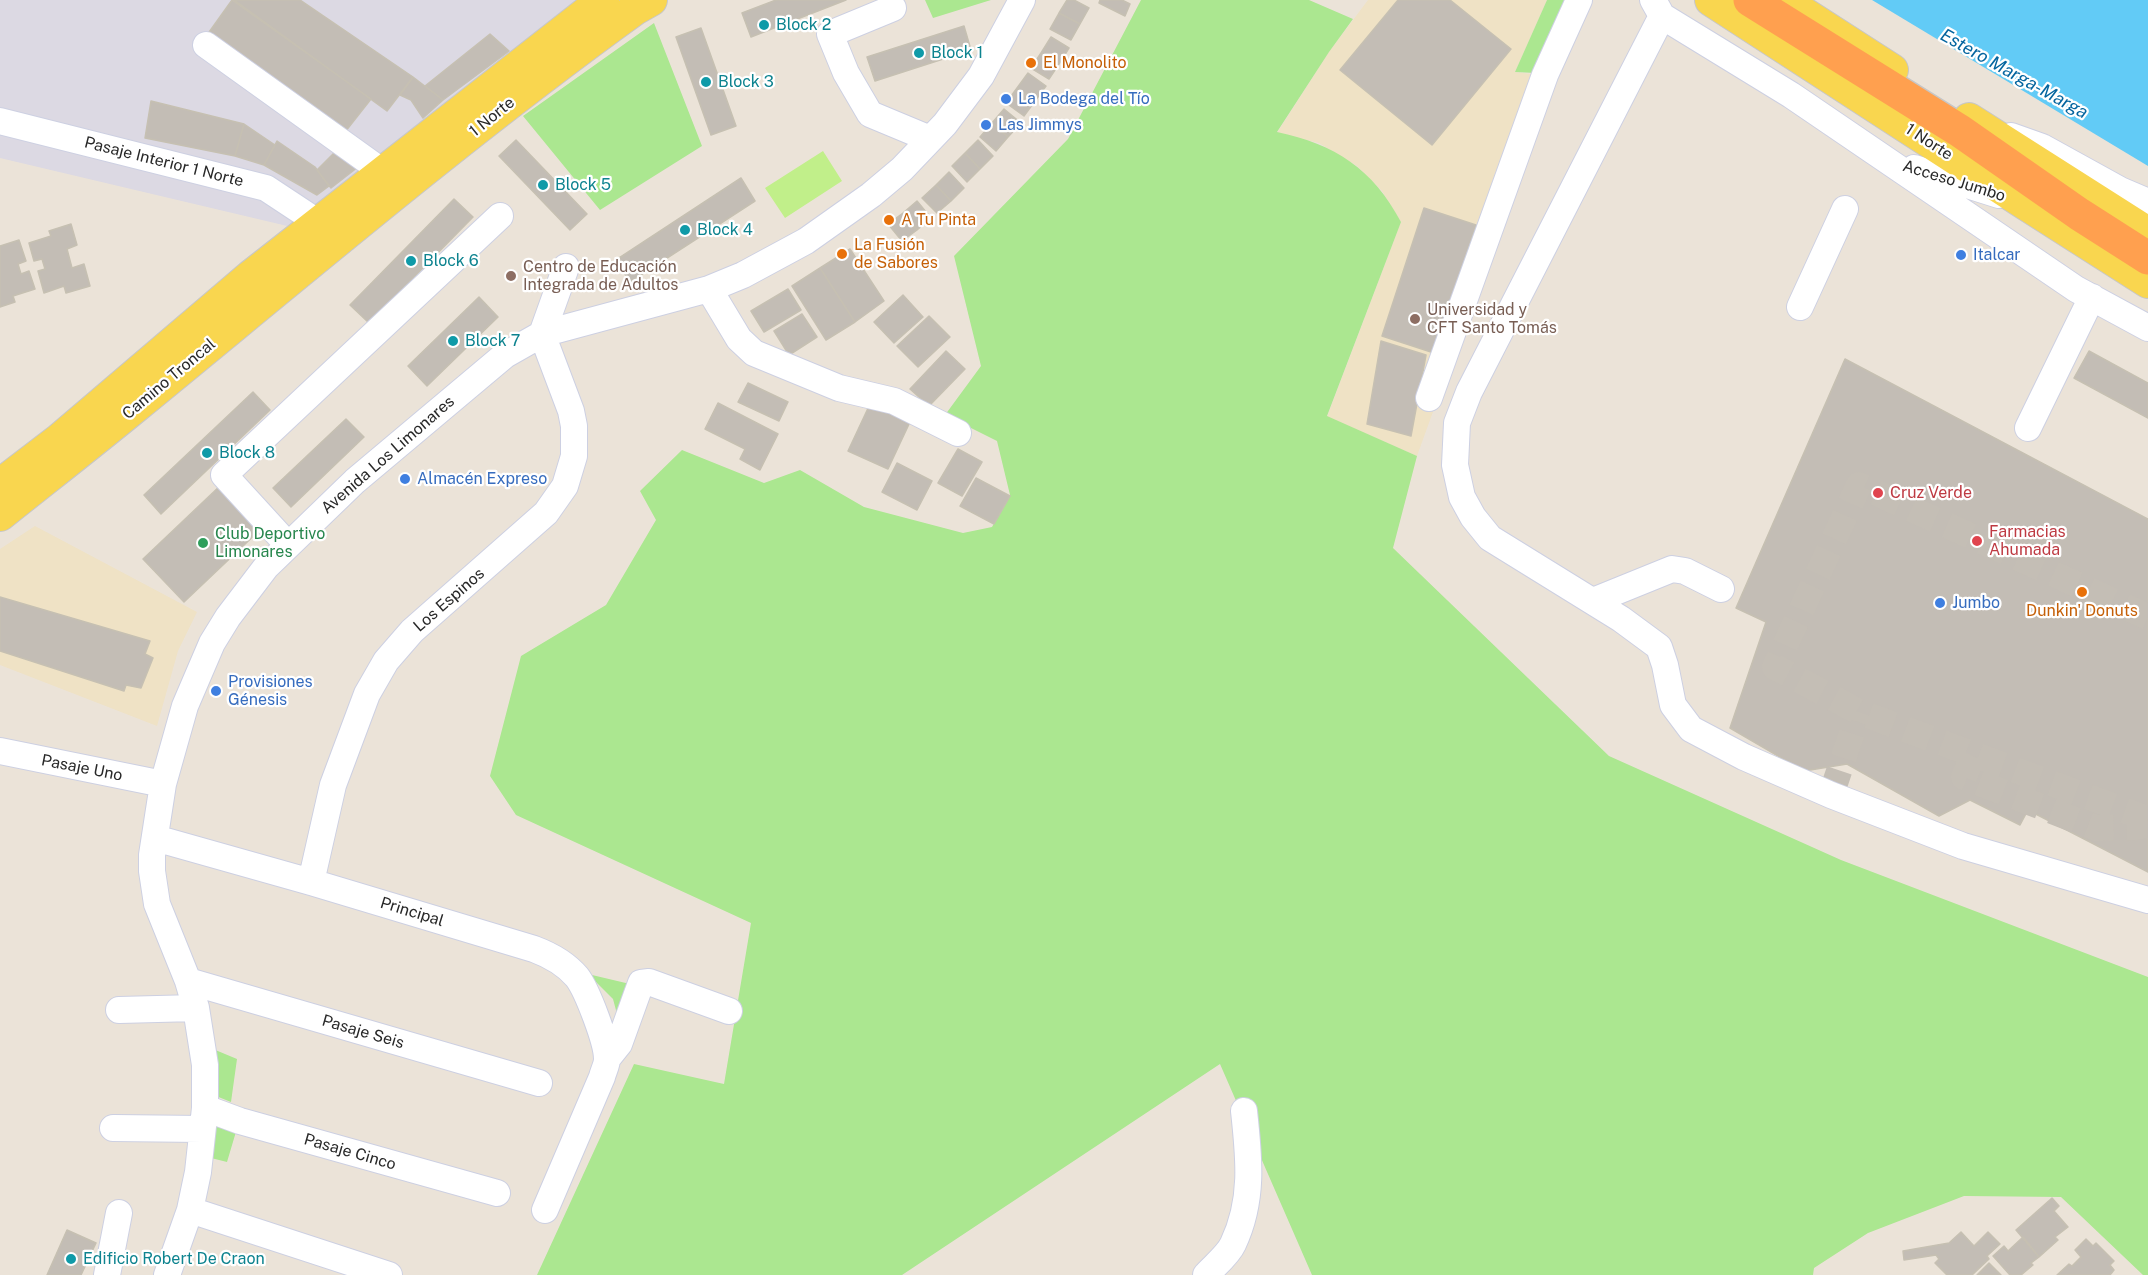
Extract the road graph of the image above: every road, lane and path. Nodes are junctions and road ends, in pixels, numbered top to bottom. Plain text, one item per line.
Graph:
1 (603, 0) edge
2 (651, 0) edge
3 (1022, 0) edge
4 (1579, 0) edge
5 (1711, 0) edge
6 (1770, 5) edge
7 (893, 8) dead end
8 (1657, 8) edge
9 (206, 45) dead end
10 (0, 121) edge
11 (1977, 125) junction
12 (930, 139) junction
13 (1888, 160) junction
14 (383, 172) junction
15 (2020, 201) junction
16 (2148, 202) edge
17 (1845, 209) dead end
18 (500, 216) dead end
19 (328, 232) junction
20 (2148, 233) edge
21 (2148, 258) edge
22 (566, 267) dead end
23 (2148, 282) edge
24 (709, 289) junction
25 (2092, 297) junction
26 (1800, 307) dead end
27 (2148, 328) edge
28 (542, 334) junction
29 (1429, 398) dead end
30 (2028, 428) dead end
31 (958, 433) dead end
32 (0, 486) edge
33 (0, 515) edge
34 (288, 545) junction
35 (1721, 589) dead end
36 (1593, 602) junction
37 (0, 751) edge
38 (164, 784) junction
39 (155, 838) junction
40 (311, 882) junction
41 (2148, 900) edge
42 (188, 981) junction
43 (196, 1008) junction
44 (119, 1010) dead end
45 (729, 1011) dead end
46 (607, 1059) junction
47 (539, 1083) dead end
48 (1244, 1111) dead end
49 (203, 1118) junction
50 (113, 1128) dead end
51 (497, 1193) dead end
52 (190, 1210) junction
53 (545, 1210) dead end
54 (119, 1213) dead end
55 (106, 1275) edge
56 (167, 1275) edge
57 (389, 1275) edge
58 (1206, 1275) edge

1 - 14 main road, 1 Norte
2 - 19 main road, 1 Norte
3 - 12 street, Avenida Los Limonares
4 - 29 street
5 - 15 main road, 1 Norte
6 - 11 main road
6 - 21 highway
7 - 12 street
8 - 13 street
8 - 36 street
9 - 14 street
10 - 19 street, Pasaje Interior 1 Norte
11 - 16 street
11 - 20 main road
12 - 24 street, Avenida Los Limonares
13 - 15 street, Acceso Jumbo
13 - 25 street
14 - 19 main road, 1 Norte
15 - 23 main road, 1 Norte
17 - 26 street
18 - 34 street
19 - 32 main road, Camino Troncal
19 - 33 main road, Camino Troncal
22 - 28 street
24 - 28 street, Avenida Los Limonares
24 - 31 street
25 - 27 street
25 - 30 street
28 - 34 street, Avenida Los Limonares
28 - 40 street, Los Espinos
34 - 38 street, Avenida Los Limonares
35 - 36 street
36 - 41 street
37 - 38 street, Pasaje Uno
38 - 39 street, Avenida Los Limonares
39 - 40 street, Principal
39 - 42 street, Avenida Los Limonares
40 - 46 street, Principal
42 - 43 street, Avenida Los Limonares
42 - 47 street, Pasaje Seis
43 - 44 street
43 - 49 street, Avenida Los Limonares
45 - 46 street
46 - 53 street
48 - 58 street
49 - 50 street, Pasaje Cinco
49 - 51 street, Pasaje Cinco
49 - 52 street, Avenida Los Limonares
52 - 56 street, Avenida Los Limonares
52 - 57 street
54 - 55 street

